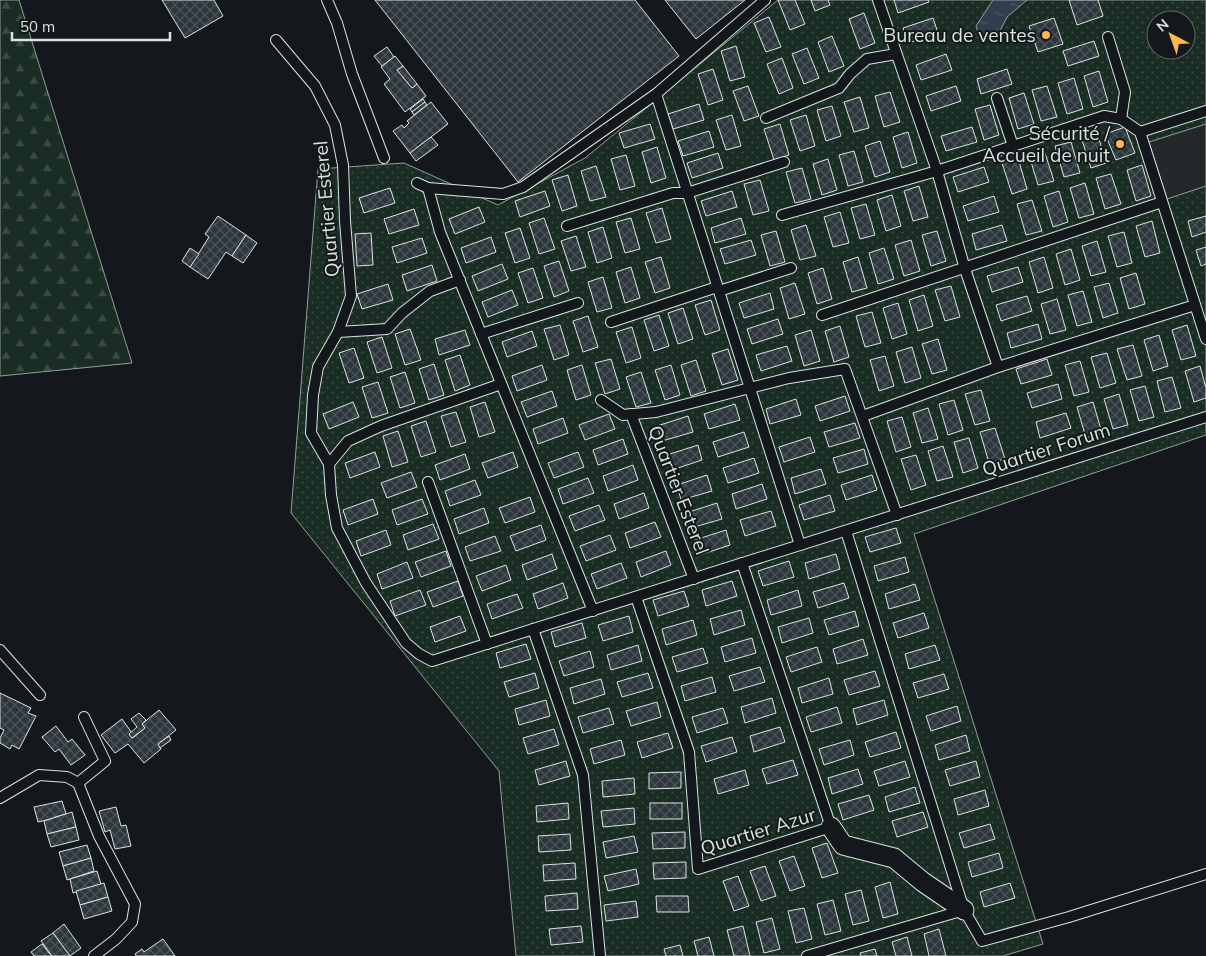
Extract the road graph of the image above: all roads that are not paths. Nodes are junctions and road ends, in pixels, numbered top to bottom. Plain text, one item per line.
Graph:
1 (327, 0) edge
2 (766, 0) edge
3 (878, 0) edge
4 (1108, 37) dead end
5 (276, 40) dead end
6 (896, 54) junction
7 (656, 94) junction
8 (997, 98) dead end
9 (1206, 111) edge
10 (766, 118) dead end
11 (1120, 119) junction
12 (1140, 132) junction
13 (1013, 146) junction
14 (384, 158) dead end
15 (784, 162) dead end
16 (937, 172) junction
17 (417, 182) dead end
18 (428, 188) junction
19 (687, 193) junction
20 (1162, 202) junction
21 (782, 215) dead end
22 (567, 226) dead end
23 (791, 268) dead end
24 (965, 269) junction
25 (460, 280) junction
26 (718, 289) junction
27 (578, 303) dead end
28 (1195, 305) junction
29 (822, 315) dead end
30 (611, 322) dead end
31 (338, 332) junction
32 (482, 334) junction
33 (1206, 339) edge
34 (998, 367) junction
35 (501, 384) junction
36 (750, 389) junction
37 (601, 400) dead end
38 (632, 414) junction
39 (863, 416) junction
40 (1206, 417) edge
41 (329, 464) junction
42 (428, 482) dead end
43 (897, 515) junction
44 (846, 531) junction
45 (800, 545) junction
46 (742, 563) junction
47 (694, 579) junction
48 (636, 597) junction
49 (593, 611) junction
50 (533, 630) junction
51 (487, 644) junction
52 (0, 650) edge
53 (40, 695) dead end
54 (84, 718) dead end
55 (78, 783) junction
56 (0, 798) edge
57 (831, 827) junction
58 (1206, 874) edge
59 (964, 910) junction
60 (94, 956) edge
61 (600, 956) edge
62 (807, 956) edge

1 - 14 lane
2 - 7 lane
3 - 6 lane
4 - 11 lane
5 - 31 lane, Quartier Esterel
6 - 10 lane
6 - 16 lane
7 - 18 lane
7 - 19 lane
8 - 13 lane
9 - 12 lane
11 - 12 lane
11 - 13 lane
12 - 20 lane
13 - 16 lane
15 - 19 lane
16 - 21 lane
16 - 24 lane
17 - 18 lane
18 - 25 lane
19 - 22 lane
19 - 26 lane
20 - 24 lane
20 - 28 lane
23 - 26 lane
24 - 29 lane
24 - 34 lane
25 - 31 lane
25 - 32 lane
26 - 30 lane
26 - 36 lane
27 - 32 lane
28 - 33 lane
28 - 34 lane
31 - 41 lane, Quartier Esterel
32 - 35 lane
34 - 39 lane
35 - 41 lane
35 - 49 lane
36 - 38 lane, Quartier Esterel
36 - 39 lane, Quartier Esterel
36 - 45 lane
37 - 38 lane, Quartier Esterel
38 - 47 lane, Quartier Esterel
39 - 43 lane
40 - 43 lane, Quartier Forum
41 - 51 lane, Quartier Esterel
42 - 51 lane
43 - 44 lane, Quartier Esterel
44 - 45 lane, Quartier Esterel
44 - 59 lane
45 - 46 lane, Quartier Esterel
46 - 47 lane, Quartier Esterel
46 - 57 lane, Quartier Azur
47 - 48 lane, Quartier Esterel
48 - 49 lane, Quartier Esterel
48 - 57 lane, Quartier Azur
49 - 50 lane, Quartier Esterel
50 - 51 lane, Quartier Esterel
50 - 61 lane
52 - 53 lane
54 - 55 lane
55 - 56 lane
55 - 60 lane
57 - 59 street
58 - 59 lane
59 - 62 lane

